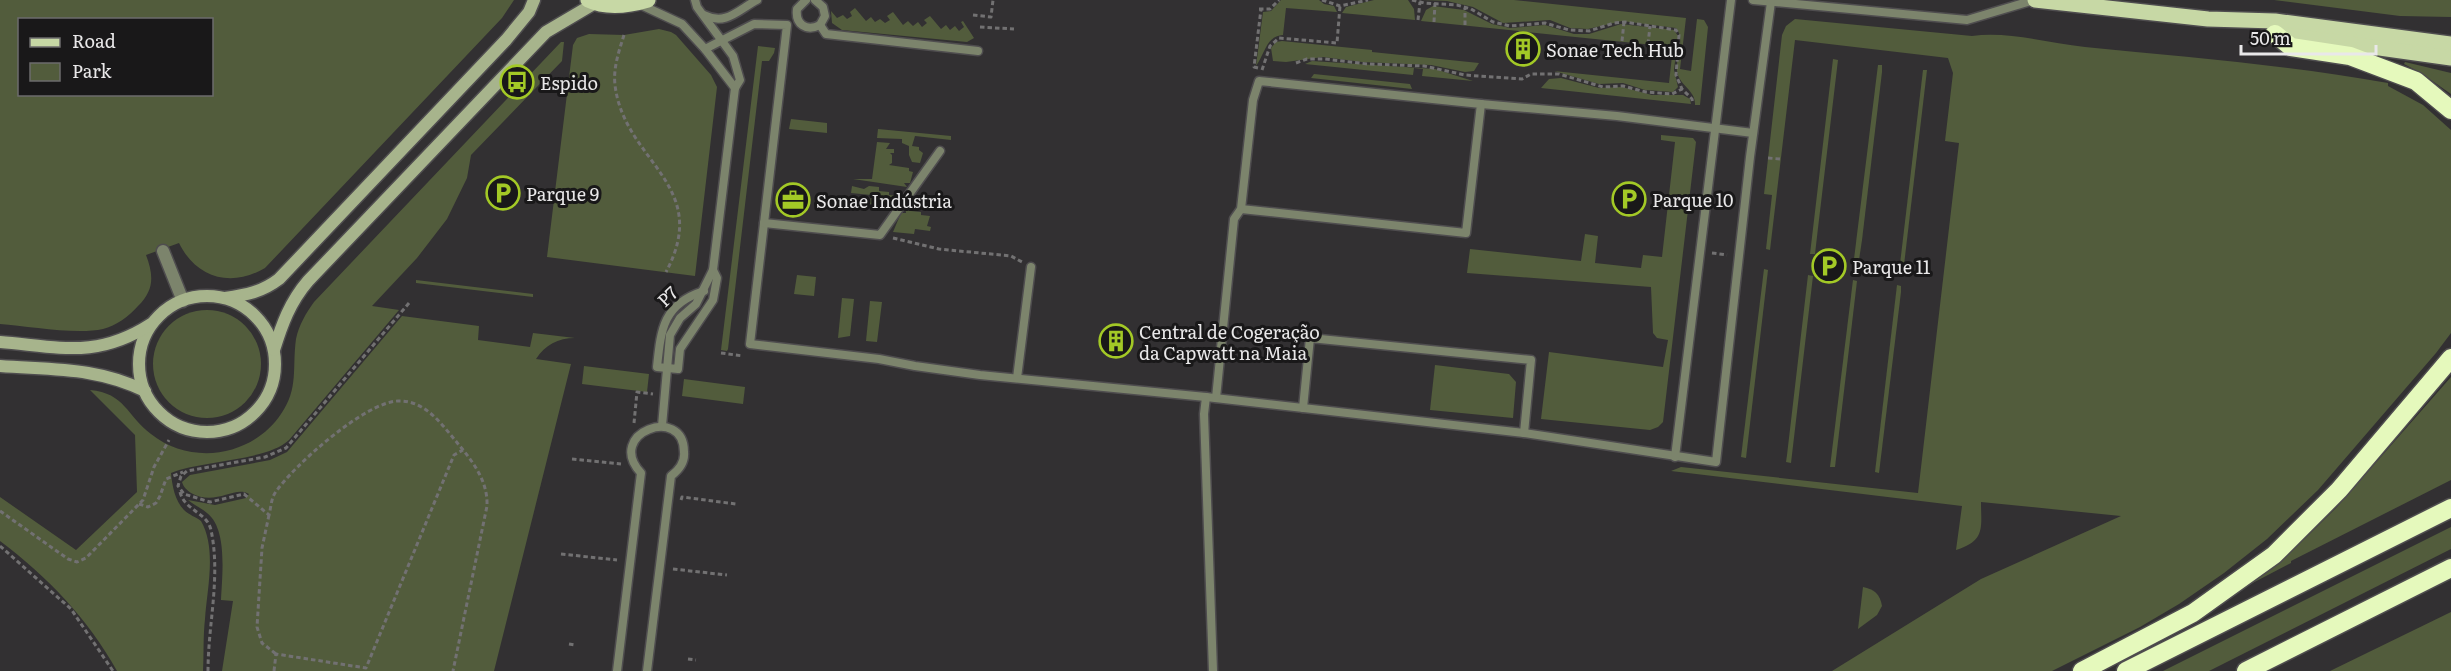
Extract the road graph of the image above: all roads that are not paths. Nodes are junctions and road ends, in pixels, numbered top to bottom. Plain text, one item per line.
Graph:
1 (534, 0) edge
2 (695, 0) edge
3 (757, 0) edge
4 (814, 0) edge
5 (1731, 0) edge
6 (1753, 0) edge
7 (2034, 0) edge
8 (801, 1) edge
9 (591, 2) edge
10 (642, 2) edge
11 (1771, 2) junction
12 (2096, 3) edge
13 (702, 15) junction
14 (2208, 19) junction
15 (798, 22) junction
16 (787, 25) junction
17 (820, 25) junction
18 (2276, 34) junction
19 (722, 40) junction
20 (2451, 44) edge
21 (705, 49) junction
22 (978, 51) dead end
23 (2451, 58) edge
24 (735, 88) junction
25 (1480, 104) junction
26 (2451, 110) edge
27 (1715, 128) junction
28 (1753, 133) junction
29 (940, 151) dead end
30 (1241, 208) junction
31 (764, 223) junction
32 (163, 251) dead end
33 (1031, 267) road end
34 (713, 270) junction
35 (705, 291) junction
36 (225, 298) junction
37 (183, 301) junction
38 (155, 322) junction
39 (0, 342) edge
40 (274, 350) junction
41 (2451, 358) edge
42 (0, 366) edge
43 (667, 368) junction
44 (1017, 378) junction
45 (145, 391) junction
46 (1206, 397) junction
47 (1216, 398) junction
48 (1303, 408) junction
49 (662, 426) junction
50 (1524, 433) junction
51 (1675, 457) junction
52 (2451, 508) edge
53 (2451, 568) edge
54 (617, 671) edge
55 (647, 671) edge
56 (1213, 671) edge
57 (2082, 671) edge
58 (2126, 671) edge
59 (2246, 671) edge

1 - 36 main road
2 - 13 lane
3 - 13 lane
4 - 17 lane
5 - 27 lane
6 - 11 lane
7 - 11 lane
7 - 12 main road
8 - 15 lane
9 - 10 main road
9 - 40 main road
10 - 21 lane
11 - 28 lane
12 - 14 main road
13 - 19 lane
14 - 18 main road
14 - 20 main road
15 - 16 lane
15 - 17 lane
16 - 19 lane
16 - 31 lane
17 - 22 lane
18 - 23 main road
18 - 26 highway
19 - 21 lane
19 - 24 lane
21 - 24 lane
24 - 34 lane
25 - 27 lane
25 - 30 lane
25 - 30 lane
27 - 28 lane
27 - 51 lane
28 - 51 lane
29 - 31 lane
30 - 47 lane
31 - 44 lane
32 - 37 street
33 - 44 lane
34 - 35 lane
34 - 43 lane
35 - 43 lane
35 - 43 lane, P7
36 - 37 main road
36 - 40 main road
37 - 38 main road
38 - 39 main road
38 - 45 main road
40 - 45 main road
41 - 57 highway
42 - 45 main road
43 - 49 lane
44 - 46 lane
46 - 47 lane
46 - 56 lane
47 - 48 lane
48 - 50 lane
48 - 50 lane
49 - 54 lane
49 - 55 lane
50 - 51 lane
52 - 58 highway
53 - 59 highway

